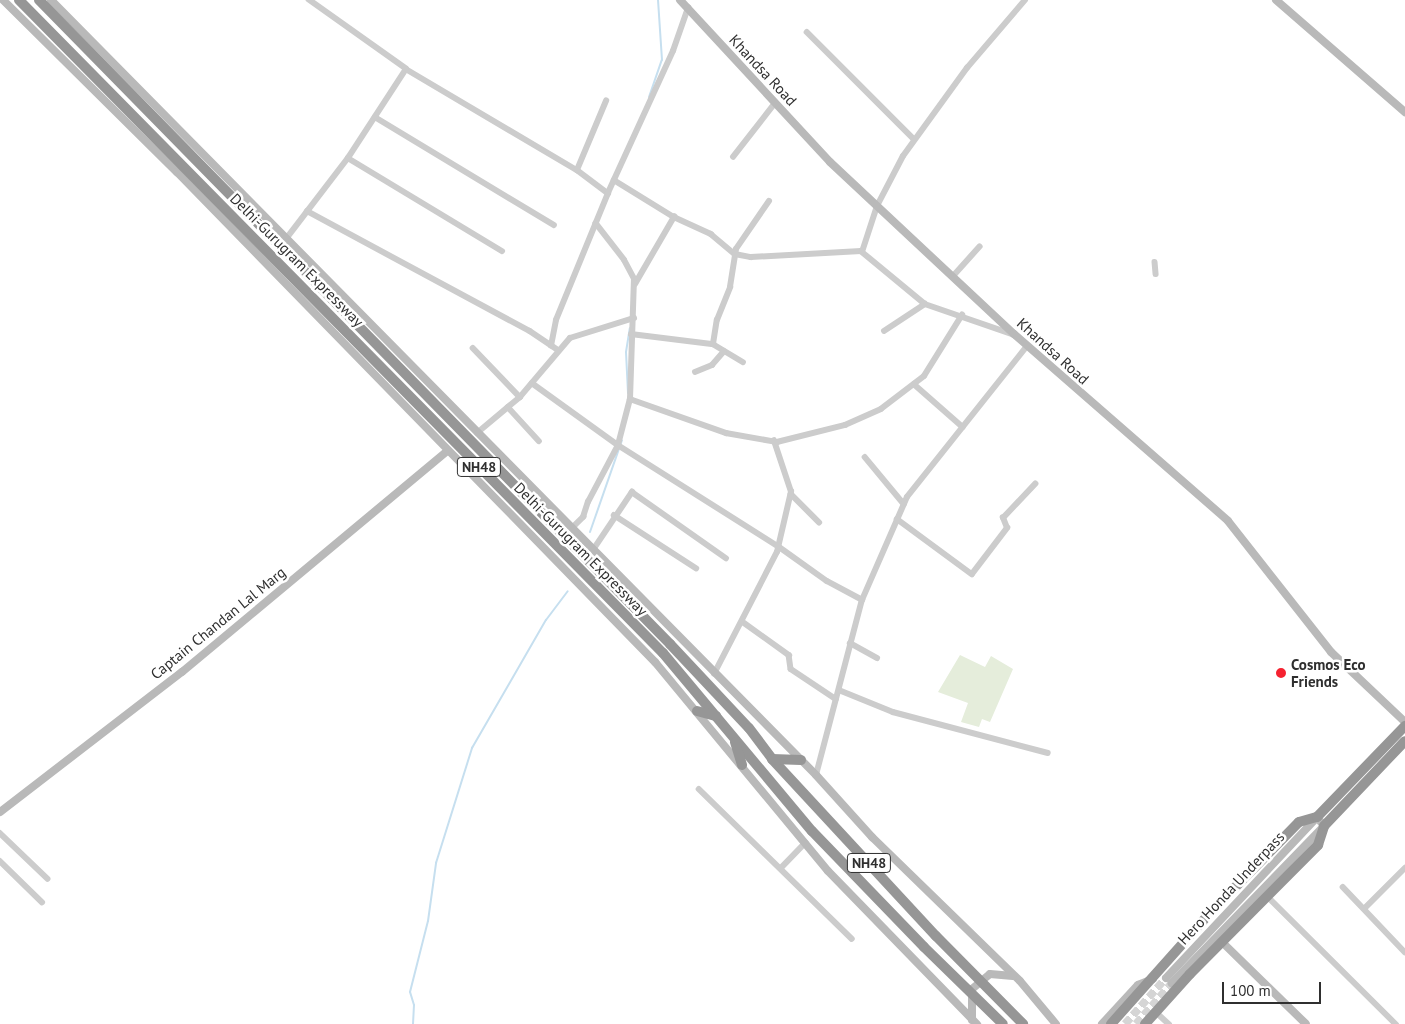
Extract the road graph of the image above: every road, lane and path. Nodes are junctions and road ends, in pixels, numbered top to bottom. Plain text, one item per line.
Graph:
1 (4, 0) edge
2 (19, 0) edge
3 (39, 0) edge
4 (51, 0) edge
5 (308, 0) edge
6 (680, 0) edge
7 (1023, 0) edge
8 (1276, 0) edge
9 (688, 8) junction
10 (807, 32) dead end
11 (406, 69) junction
12 (606, 101) dead end
13 (776, 104) junction
14 (1405, 112) edge
15 (375, 117) junction
16 (914, 140) junction
17 (733, 157) dead end
18 (348, 158) junction
19 (576, 170) junction
20 (614, 180) junction
21 (608, 193) junction
22 (769, 201) dead end
23 (877, 206) junction
24 (307, 211) junction
25 (674, 217) junction
26 (596, 224) junction
27 (554, 225) dead end
28 (286, 239) junction
29 (979, 247) dead end
30 (502, 250) dead end
31 (862, 252) junction
32 (734, 254) junction
33 (1155, 262) dead end
34 (1156, 274) dead end
35 (954, 275) junction
36 (634, 285) junction
37 (925, 304) junction
38 (962, 316) junction
39 (634, 318) junction
40 (884, 331) dead end
41 (631, 334) junction
42 (1014, 334) junction
43 (713, 344) junction
44 (551, 346) junction
45 (1026, 346) junction
46 (473, 348) dead end
47 (558, 350) junction
48 (724, 351) junction
49 (743, 362) dead end
50 (694, 372) dead end
51 (532, 383) junction
52 (914, 384) junction
53 (520, 397) junction
54 (630, 399) junction
55 (508, 407) junction
56 (963, 427) junction
57 (477, 433) junction
58 (539, 441) dead end
59 (774, 441) junction
60 (618, 445) junction
61 (448, 450) junction
62 (865, 458) dead end
63 (1035, 484) dead end
64 (791, 494) junction
65 (904, 504) junction
66 (614, 515) junction
67 (555, 519) junction
68 (897, 519) junction
69 (819, 522) dead end
70 (572, 528) junction
71 (778, 546) junction
72 (593, 550) junction
73 (726, 558) dead end
74 (696, 568) dead end
75 (862, 600) junction
76 (743, 622) junction
77 (850, 643) junction
78 (877, 658) dead end
79 (714, 674) junction
80 (839, 690) junction
81 (836, 700) junction
82 (697, 711) junction
83 (716, 716) junction
84 (1405, 724) edge
85 (734, 738) junction
86 (1405, 741) edge
87 (1048, 753) dead end
88 (772, 759) junction
89 (801, 760) junction
90 (742, 765) junction
91 (816, 775) junction
92 (699, 789) dead end
93 (0, 812) edge
94 (1316, 817) junction
95 (1324, 826) junction
96 (0, 832) edge
97 (805, 842) junction
98 (0, 861) edge
99 (781, 868) junction
100 (1405, 868) edge
101 (48, 879) dead end
102 (1343, 887) dead end
103 (1267, 896) junction
104 (42, 902) dead end
105 (1364, 909) junction
106 (852, 939) dead end
107 (1222, 942) junction
108 (1405, 952) edge
109 (1015, 977) junction
110 (1153, 979) junction
111 (1156, 1012) junction
112 (975, 1022) edge
113 (1054, 1022) edge
114 (1002, 1024) edge
115 (1022, 1024) edge
116 (1062, 1024) edge
117 (1102, 1024) edge
118 (1111, 1024) edge
119 (1145, 1024) edge
120 (1169, 1024) edge
121 (1306, 1024) edge
122 (1396, 1024) edge

1 - 61 main road
2 - 83 highway, Delhi-Gurugram Expressway / NH48
3 - 67 highway, Delhi-Gurugram Expressway / NH48
4 - 28 main road
5 - 11 street
6 - 9 main road, Khandsa Road
7 - 16 street
8 - 14 main road
9 - 13 main road, Khandsa Road
9 - 20 street
10 - 16 street
11 - 15 street
11 - 19 street
12 - 19 street
13 - 17 street
13 - 23 main road, Khandsa Road
15 - 18 street
15 - 27 street
16 - 23 street
18 - 24 street
18 - 30 street
19 - 21 street
20 - 21 street
20 - 25 street
21 - 26 street
22 - 32 street
23 - 31 street
23 - 35 main road, Khandsa Road
24 - 28 street
24 - 44 street
25 - 32 street
25 - 36 street
26 - 36 street
26 - 44 street
28 - 57 main road
29 - 35 street
31 - 32 street
31 - 37 street
32 - 43 street
33 - 34 street
35 - 42 main road, Khandsa Road
36 - 39 street
37 - 38 street
37 - 40 street
38 - 42 street
38 - 52 street
39 - 41 street
39 - 47 street
41 - 43 street
41 - 54 street
42 - 45 main road, Khandsa Road
43 - 48 street
44 - 47 street
45 - 56 street
45 - 84 main road, Khandsa Road
46 - 53 street
47 - 51 street
48 - 49 street
48 - 50 street
51 - 53 street
51 - 60 street
52 - 56 street
52 - 59 street
53 - 55 street
54 - 59 street
54 - 60 street
55 - 57 street
55 - 58 street
56 - 65 street
57 - 67 main road
59 - 64 street
60 - 70 street
60 - 71 street
61 - 82 main road
61 - 93 main road, Captain Chandan Lal Marg
62 - 65 street
63 - 68 street
64 - 69 street
64 - 71 street
65 - 68 street
66 - 72 street
66 - 73 street
66 - 74 street
67 - 70 main road
67 - 88 highway, Delhi-Gurugram Expressway / NH48
68 - 75 street
70 - 72 main road
71 - 75 street
71 - 76 street
72 - 79 main road
75 - 77 street
76 - 79 street
76 - 81 street
77 - 78 street
77 - 80 street
79 - 89 main road
80 - 81 street
80 - 87 street
81 - 91 street
82 - 83 highway
82 - 90 main road
83 - 85 highway, Delhi-Gurugram Expressway / NH48
84 - 94 highway
85 - 90 highway
85 - 114 highway, Delhi-Gurugram Expressway / NH48, bridge
86 - 95 highway
88 - 89 highway
88 - 115 highway, Delhi-Gurugram Expressway / NH48, bridge
89 - 91 main road
90 - 97 main road
91 - 109 main road
92 - 99 street
94 - 95 main road
94 - 95 main road, Hero Honda Underpass
94 - 110 highway
95 - 103 highway
96 - 101 street
97 - 99 street
97 - 112 main road
98 - 104 street
99 - 106 street
100 - 105 street
102 - 105 street
103 - 107 highway
103 - 122 street
105 - 108 street
107 - 111 highway
107 - 121 main road
109 - 112 main road
109 - 113 main road
110 - 117 main road
110 - 118 highway
111 - 119 highway
111 - 120 street
113 - 116 main road

